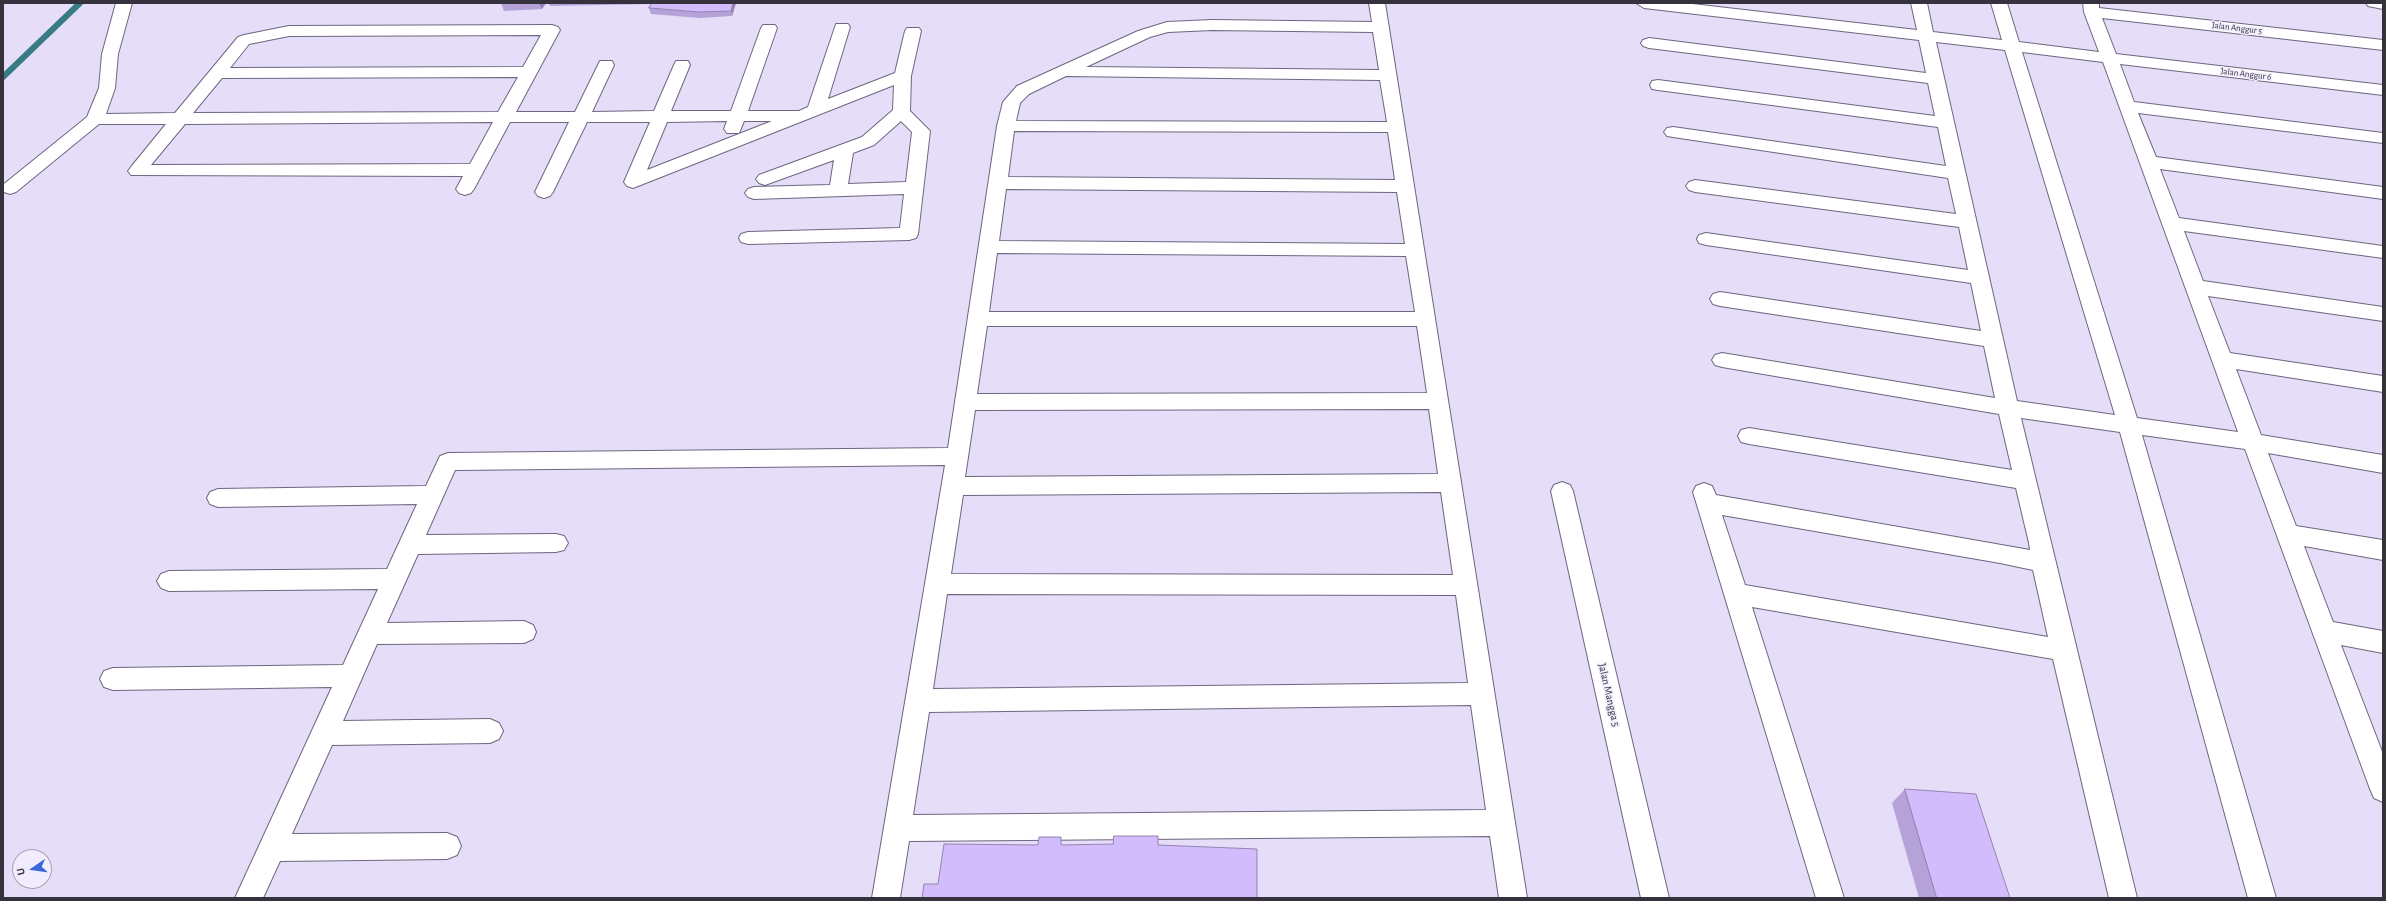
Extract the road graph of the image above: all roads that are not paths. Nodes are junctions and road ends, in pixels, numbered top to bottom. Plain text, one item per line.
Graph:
1 (124, 3) edge
2 (1377, 3) edge
3 (1644, 3) edge
4 (1919, 3) edge
5 (1999, 3) edge
6 (2374, 3) edge
7 (2383, 4) edge
8 (2091, 7) edge
9 (842, 27) dead end
10 (1381, 27) junction
11 (769, 28) dead end
12 (913, 30) dead end
13 (1926, 37) junction
14 (1649, 43) dead end
15 (2383, 45) edge
16 (2012, 48) junction
17 (2109, 57) junction
18 (606, 65) dead end
19 (682, 65) dead end
20 (529, 72) junction
21 (1063, 72) junction
22 (217, 73) junction
23 (1388, 75) junction
24 (903, 76) junction
25 (1936, 79) junction
26 (1658, 85) dead end
27 (2383, 90) edge
28 (2127, 106) junction
29 (816, 110) junction
30 (901, 112) junction
31 (737, 116) junction
32 (799, 116) junction
33 (504, 117) junction
34 (581, 117) junction
35 (660, 117) junction
36 (94, 119) junction
37 (180, 119) junction
38 (1945, 123) junction
39 (1006, 126) junction
40 (1396, 127) junction
41 (1673, 132) dead end
42 (2383, 138) edge
43 (727, 145) junction
44 (844, 151) junction
45 (2148, 162) junction
46 (476, 170) junction
47 (1956, 173) junction
48 (765, 179) dead end
49 (998, 184) junction
50 (1405, 186) junction
51 (1695, 186) dead end
52 (10, 188) dead end
53 (914, 188) junction
54 (465, 189) dead end
55 (838, 191) junction
56 (544, 192) dead end
57 (754, 193) dead end
58 (2383, 193) edge
59 (1967, 222) junction
60 (2171, 223) junction
61 (748, 238) dead end
62 (1706, 239) dead end
63 (988, 246) junction
64 (1415, 250) junction
65 (2383, 252) edge
66 (1980, 278) junction
67 (2195, 287) junction
68 (1720, 298) dead end
69 (2383, 314) edge
70 (978, 318) junction
71 (1426, 319) junction
72 (1993, 340) junction
73 (2222, 358) junction
74 (1722, 360) dead end
75 (2383, 384) edge
76 (1439, 401) junction
77 (965, 402) junction
78 (2008, 408) junction
79 (2129, 426) junction
80 (1749, 436) dead end
81 (2253, 442) junction
82 (958, 456) junction
83 (2383, 464) edge
84 (2026, 481) junction
85 (1451, 483) junction
86 (953, 486) junction
87 (1562, 491) dead end
88 (433, 495) junction
89 (218, 498) dead end
90 (2287, 534) junction
91 (556, 543) dead end
92 (410, 544) junction
93 (2383, 550) edge
94 (2043, 563) junction
95 (394, 579) junction
96 (169, 581) dead end
97 (936, 584) junction
98 (1466, 585) junction
99 (1736, 594) junction
100 (2324, 631) junction
101 (524, 632) dead end
102 (369, 634) junction
103 (2383, 642) edge
104 (2064, 650) junction
105 (350, 676) junction
106 (113, 679) dead end
107 (1483, 694) junction
108 (918, 701) junction
109 (490, 732) dead end
110 (324, 733) junction
111 (2375, 747) edge
112 (2383, 789) edge
113 (1502, 823) junction
114 (898, 828) junction
115 (448, 846) dead end
116 (272, 848) junction
117 (249, 898) edge
118 (886, 898) edge
119 (1513, 898) edge
120 (1655, 898) edge
121 (1830, 898) edge
122 (2123, 898) edge
123 (2262, 898) edge

1 - 36 street
2 - 10 street
3 - 13 street, Jalan Anggur 6
4 - 13 street
5 - 16 street
6 - 7 street
8 - 15 street, Jalan Anggur 5
8 - 17 street
9 - 29 street
10 - 21 street
10 - 23 street
11 - 31 street
12 - 24 street
13 - 16 street, Jalan Anggur 6
13 - 25 street
14 - 25 street
16 - 17 street, Jalan Anggur 6
16 - 79 street
17 - 27 street, Jalan Anggur 6
17 - 28 street
18 - 34 street
19 - 35 street
20 - 22 street
20 - 22 street
20 - 33 street
21 - 23 street
21 - 39 street
22 - 37 street
23 - 40 street
24 - 29 street
24 - 30 street
25 - 38 street
26 - 38 street
28 - 42 street
28 - 45 street
29 - 32 street
30 - 44 street
30 - 53 street
31 - 32 street
31 - 35 street
31 - 43 street
32 - 43 street
33 - 34 street
33 - 37 street
33 - 46 street
34 - 35 street
34 - 56 street
35 - 43 street
36 - 37 street
36 - 52 street
37 - 46 street
38 - 47 street
39 - 40 street
39 - 49 street
40 - 50 street
41 - 47 street
44 - 48 street
44 - 55 street
45 - 58 street
45 - 60 street
46 - 54 street
47 - 59 street
49 - 50 street
49 - 63 street
50 - 64 street
51 - 59 street
53 - 55 street
53 - 61 street
55 - 57 street
59 - 66 street
60 - 65 street
60 - 67 street
62 - 66 street
63 - 64 street
63 - 70 street
64 - 71 street
66 - 72 street
67 - 69 street
67 - 73 street
68 - 72 street
70 - 71 street
70 - 77 street
71 - 76 street
72 - 78 street
73 - 75 street
73 - 81 street
74 - 78 street
76 - 77 street
76 - 85 street
77 - 82 street
78 - 79 street
78 - 84 street
79 - 81 street
79 - 123 street
80 - 84 street
81 - 83 street
81 - 90 street
82 - 86 street
82 - 88 street
84 - 94 street
85 - 86 street
85 - 98 street
86 - 97 street
87 - 120 street, Jalan Mangga 5
88 - 89 street
88 - 92 street
90 - 93 street
90 - 100 street
91 - 92 street
92 - 95 street
94 - 99 street
94 - 104 street
95 - 96 street
95 - 102 street
97 - 98 street
97 - 108 street
98 - 107 street
99 - 104 street
99 - 121 street
100 - 103 street
100 - 111 street
101 - 102 street
102 - 105 street
104 - 122 street
105 - 106 street
105 - 110 street
107 - 108 street
107 - 113 street
108 - 114 street
109 - 110 street
110 - 116 street
111 - 112 street
113 - 114 street
113 - 119 street
114 - 118 street
115 - 116 street
116 - 117 street

